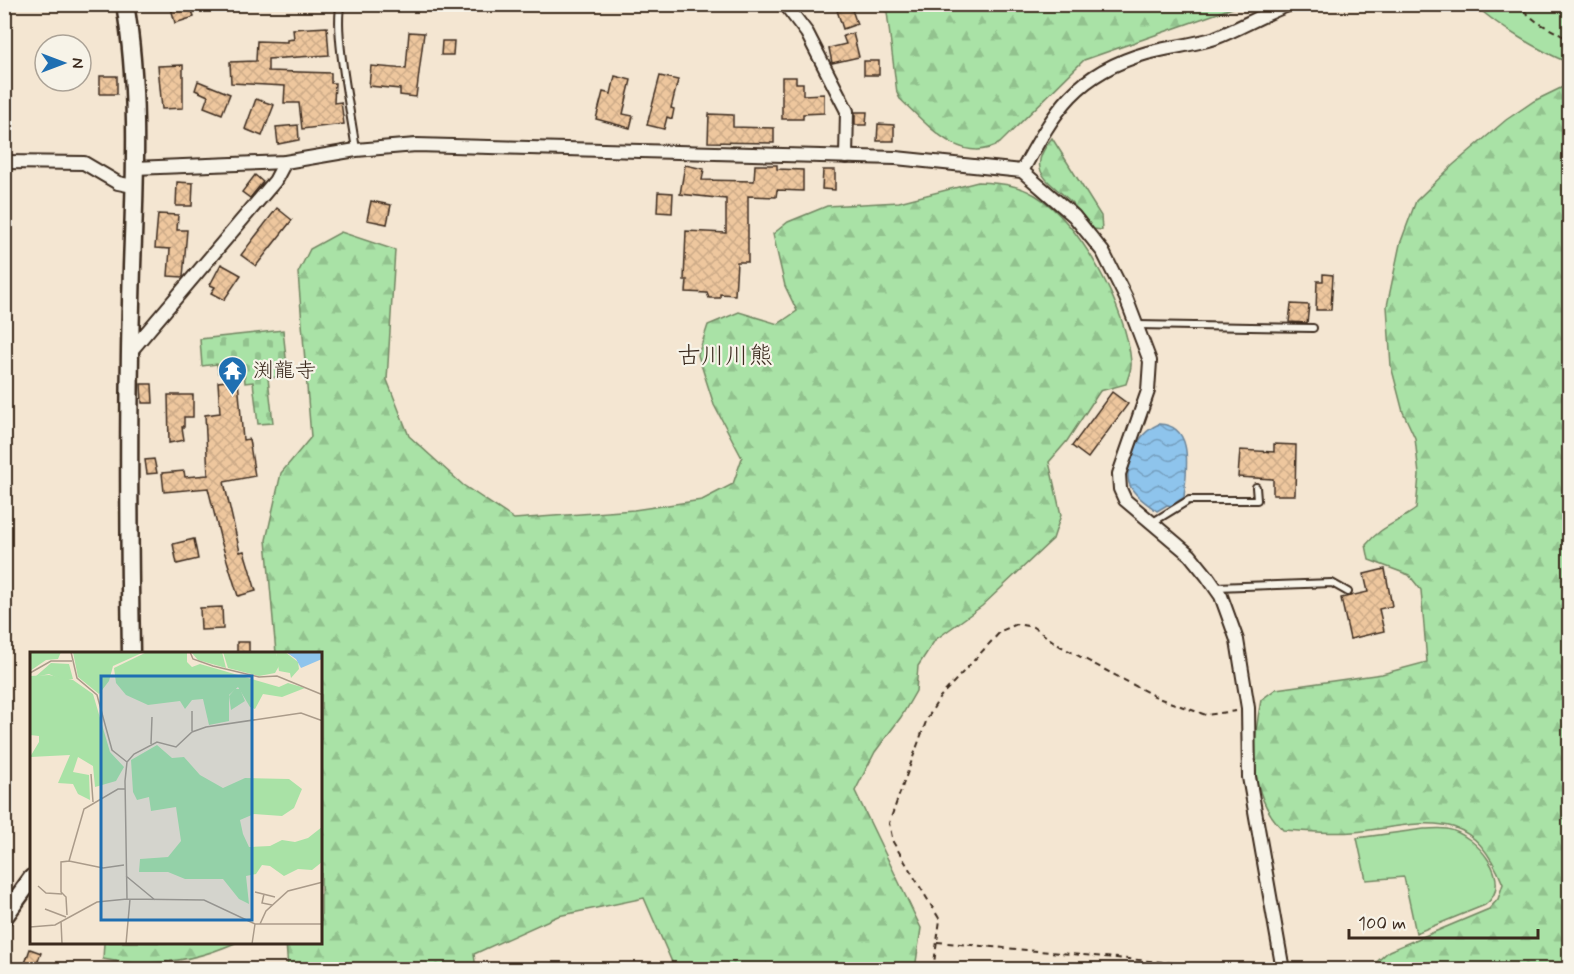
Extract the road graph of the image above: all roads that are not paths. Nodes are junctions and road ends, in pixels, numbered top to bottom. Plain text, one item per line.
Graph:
1 (125, 4) edge
2 (341, 4) edge
3 (785, 4) edge
4 (1291, 4) edge
5 (356, 150) junction
6 (846, 157) junction
7 (4, 162) edge
8 (285, 162) junction
9 (134, 168) junction
10 (1022, 171) junction
11 (133, 186) junction
12 (1136, 325) junction
13 (1313, 328) dead end
14 (130, 352) junction
15 (1256, 487) dead end
16 (1152, 523) junction
17 (1216, 587) junction
18 (1348, 592) dead end
19 (131, 652) edge
20 (30, 881) edge
21 (4, 917) edge
22 (1283, 969) edge

1 - 9 street
2 - 5 lane
3 - 6 street
4 - 10 street
5 - 6 street
5 - 8 street
6 - 10 street
7 - 11 street
8 - 9 street
8 - 14 street
9 - 11 street
10 - 12 street
11 - 14 street
12 - 13 lane
12 - 16 street
14 - 19 street
15 - 16 lane
16 - 17 street
17 - 18 lane
17 - 22 street
20 - 21 street

